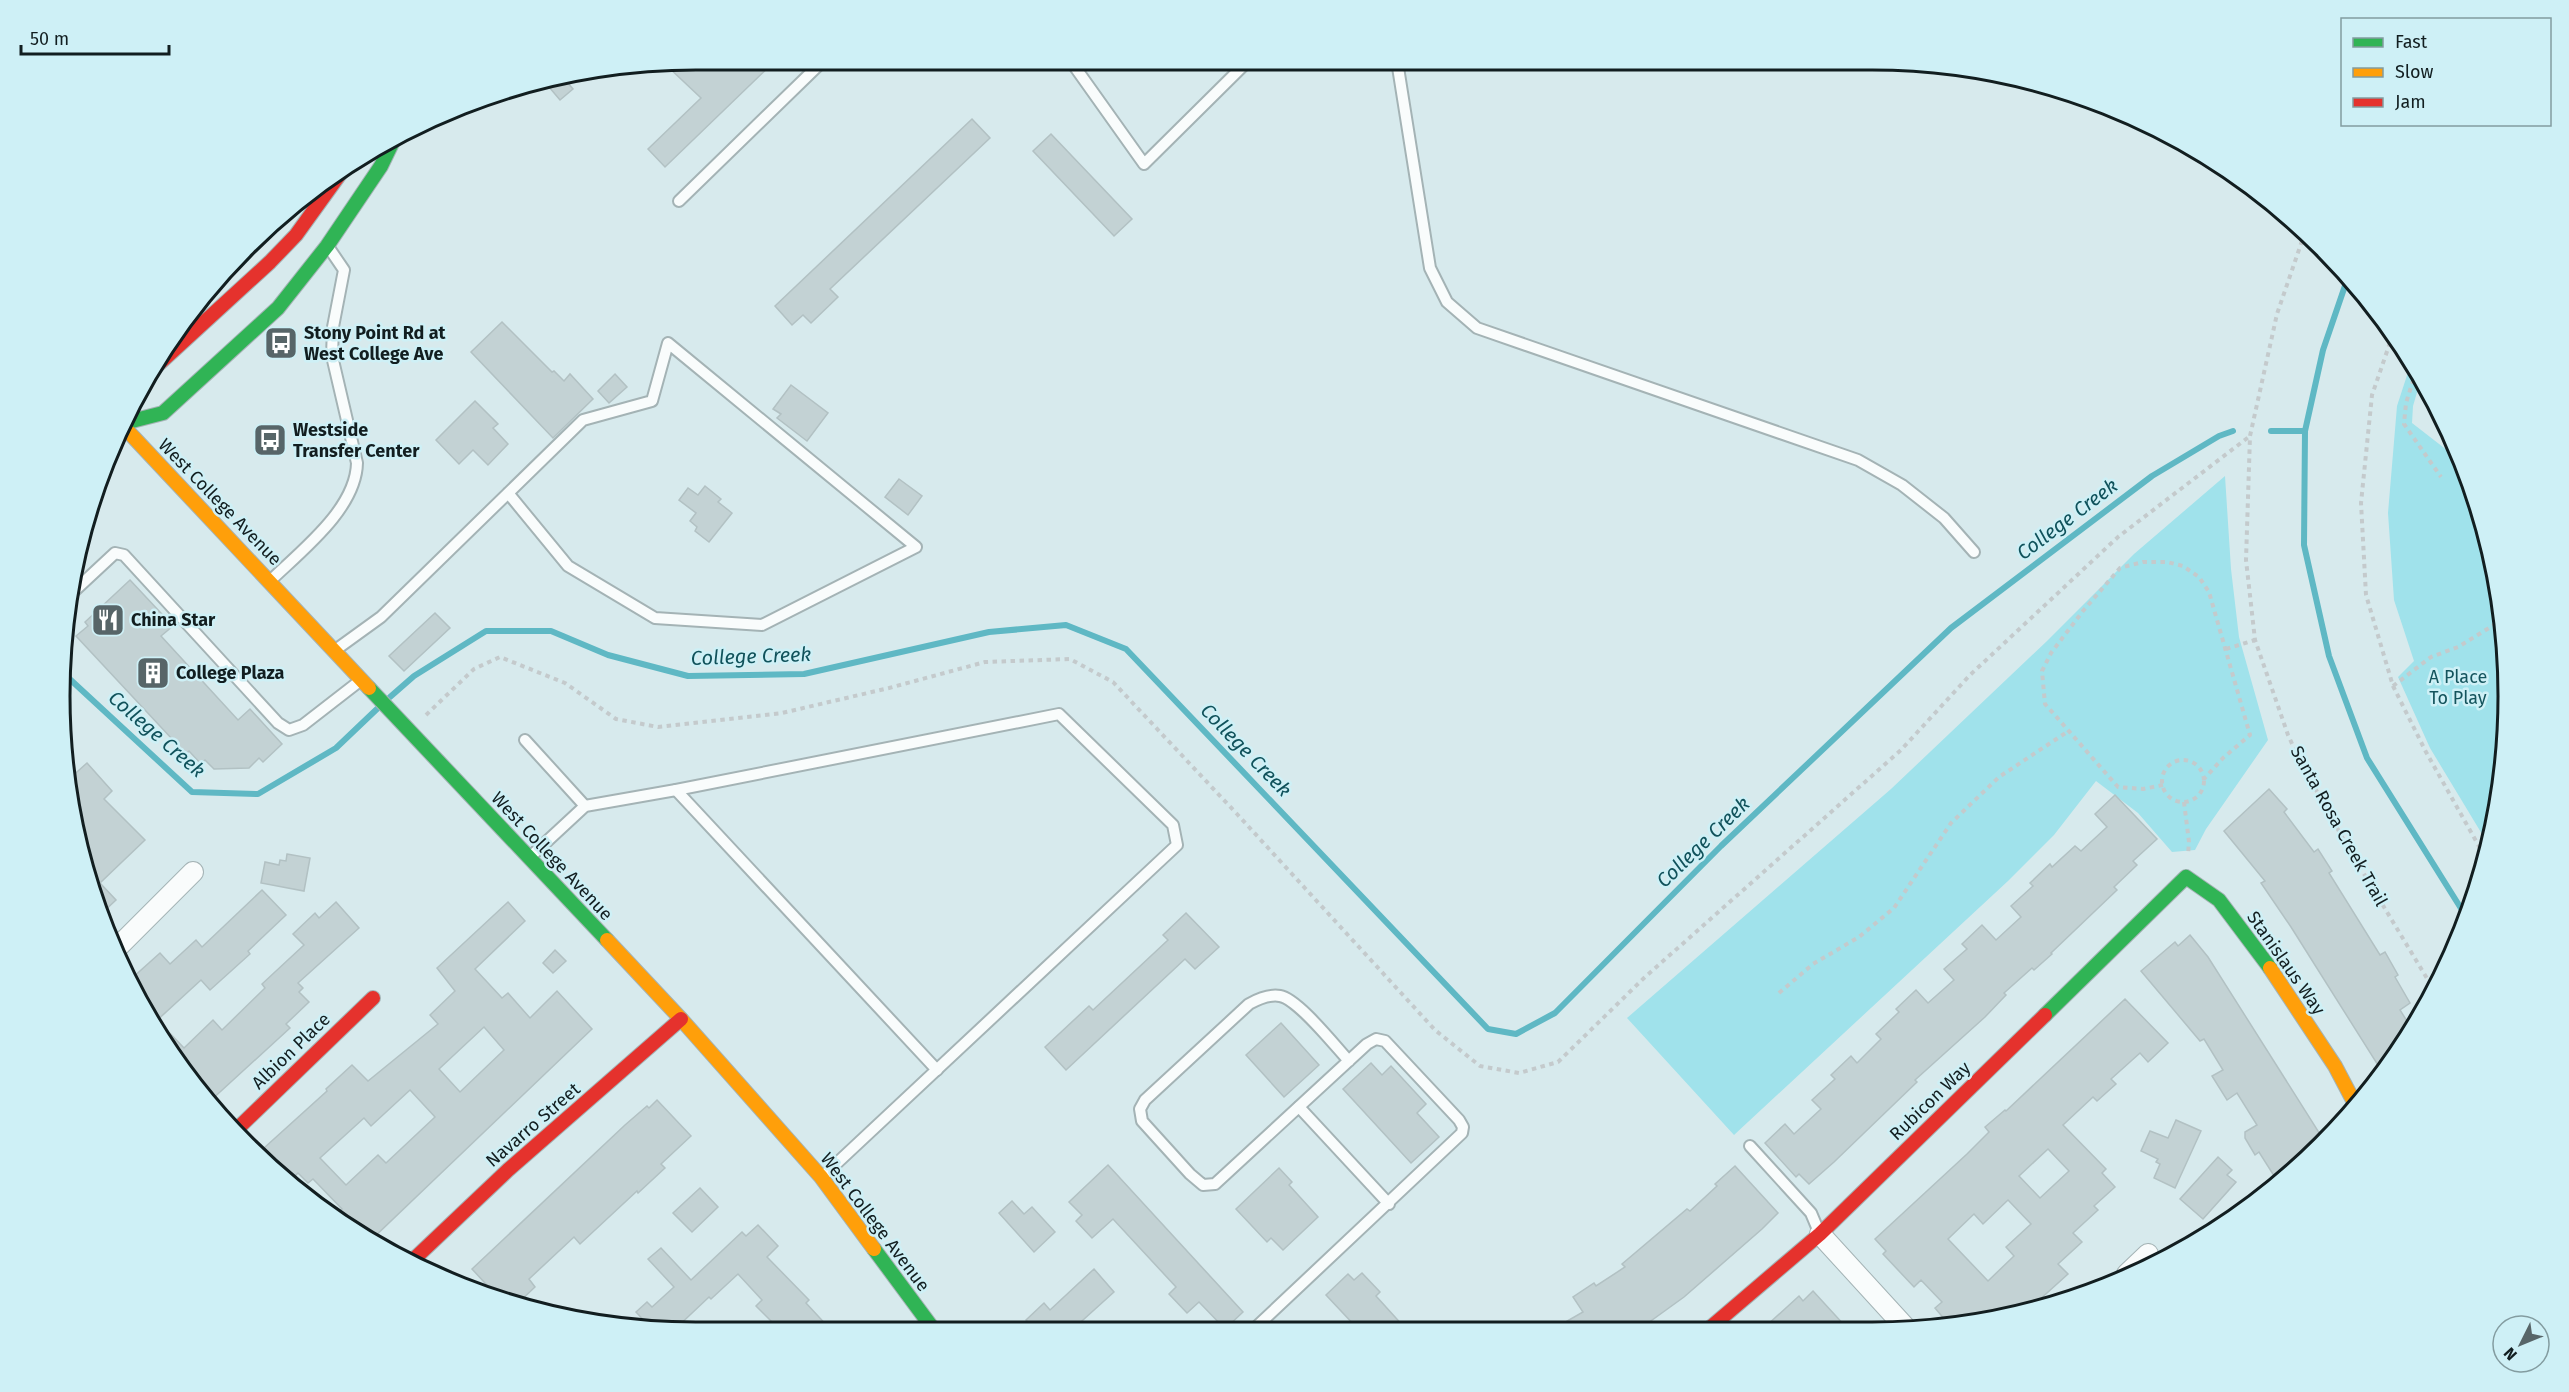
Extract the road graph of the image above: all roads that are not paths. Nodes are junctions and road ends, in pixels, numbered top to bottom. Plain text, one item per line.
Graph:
1 (814, 70) edge
2 (1077, 70) edge
3 (1239, 70) edge
4 (1398, 70) edge
5 (388, 151) edge
6 (328, 190) edge
7 (679, 201) dead end
8 (338, 203) dead end
9 (327, 246) junction
10 (175, 349) edge
11 (134, 422) edge
12 (129, 432) edge
13 (508, 493) junction
14 (1974, 552) dead end
15 (270, 581) junction
16 (81, 584) edge
17 (334, 651) junction
18 (361, 680) junction
19 (525, 740) dead end
20 (676, 790) junction
21 (585, 806) junction
22 (529, 858) junction
23 (193, 872) dead end
24 (2186, 877) joint
25 (122, 943) edge
26 (373, 998) dead end
27 (681, 1019) junction
28 (1349, 1061) junction
29 (938, 1070) junction
30 (2352, 1098) edge
31 (1299, 1107) junction
32 (241, 1124) edge
33 (1750, 1146) dead end
34 (822, 1178) junction
35 (1389, 1204) junction
36 (1820, 1234) junction
37 (2148, 1254) dead end
38 (417, 1256) edge
39 (2140, 1261) edge
40 (1899, 1321) edge
41 (928, 1322) edge
42 (1262, 1322) edge
43 (1718, 1322) edge

1 - 7 lane
2 - 3 lane
4 - 14 lane
5 - 9 main road
6 - 10 main road
8 - 9 main road
9 - 11 main road
9 - 15 lane
12 - 15 main road, West College Avenue
13 - 13 lane
13 - 17 lane
15 - 17 main road, West College Avenue
16 - 18 lane
17 - 18 main road, West College Avenue
18 - 22 main road, West College Avenue
19 - 21 lane
20 - 21 lane
20 - 29 lane
20 - 29 lane
21 - 22 lane
22 - 27 main road, West College Avenue
23 - 25 street
24 - 30 main road, Stanislaus Way
24 - 36 main road, Rubicon Way
26 - 32 main road, Albion Place
27 - 34 main road, West College Avenue
27 - 38 main road, Navarro Street
28 - 31 lane
28 - 31 lane
28 - 35 lane
29 - 34 lane
31 - 35 lane
33 - 36 lane
34 - 41 main road, West College Avenue
35 - 42 lane
36 - 40 street
36 - 43 main road, Rubicon Way
37 - 39 street

